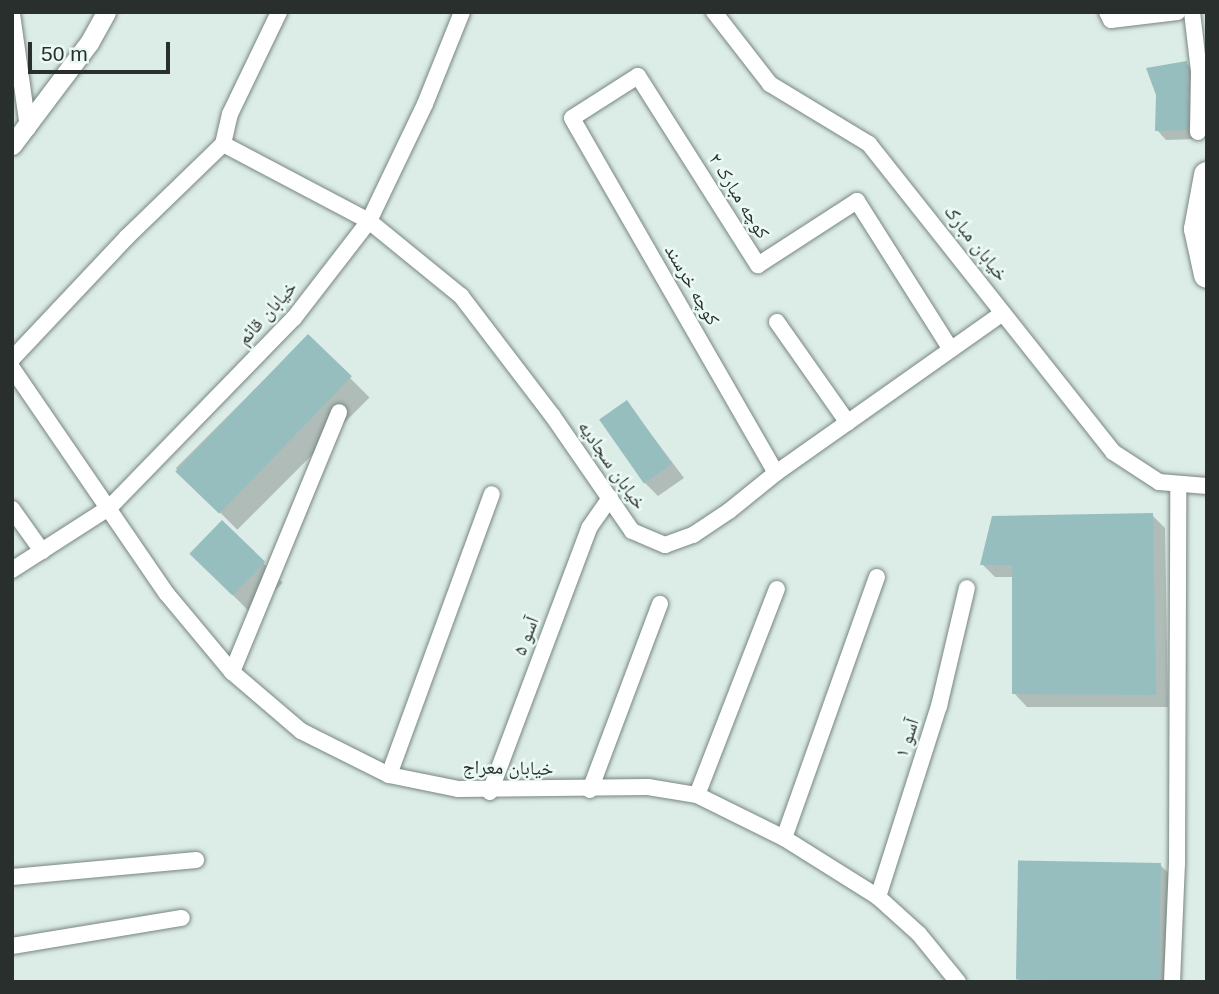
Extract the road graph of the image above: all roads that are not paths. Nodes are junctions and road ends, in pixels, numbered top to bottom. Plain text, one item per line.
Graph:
1 (106, 12) edge
2 (279, 12) edge
3 (462, 12) edge
4 (713, 12) edge
5 (1107, 12) edge
6 (1178, 12) edge
7 (1192, 12) edge
8 (12, 14) edge
9 (572, 118) joint
10 (28, 128) junction
11 (1198, 132) dead end
12 (223, 144) junction
13 (12, 145) edge
14 (1207, 175) edge
15 (369, 221) junction
16 (1207, 275) edge
17 (1000, 315) junction
18 (777, 322) dead end
19 (950, 348) junction
20 (12, 359) edge
21 (12, 368) edge
22 (339, 412) dead end
23 (848, 423) junction
24 (776, 473) junction
25 (1178, 484) junction
26 (1207, 486) edge
27 (492, 494) dead end
28 (610, 499) junction
29 (110, 507) junction
30 (12, 509) edge
31 (41, 551) junction
32 (12, 570) edge
33 (877, 577) dead end
34 (967, 588) dead end
35 (777, 589) dead end
36 (660, 604) dead end
37 (232, 673) junction
38 (389, 775) junction
39 (590, 790) junction
40 (490, 792) junction
41 (697, 795) junction
42 (784, 838) junction
43 (196, 860) dead end
44 (12, 877) edge
45 (878, 897) junction
46 (182, 918) dead end
47 (12, 946) edge
48 (958, 982) edge
49 (1172, 982) edge

1 - 10 street
2 - 12 street
3 - 15 street, خیابان قائم
4 - 17 street, خیابان مبارک
5 - 6 street
7 - 11 street
8 - 10 street
9 - 19 street, کوچه مبارک ۲
9 - 24 street, کوچه خرسند
10 - 13 street
12 - 15 street, خیابان سجادیه
12 - 20 street
14 - 16 highway
15 - 28 street, خیابان سجادیه
15 - 29 street, خیابان قائم
17 - 19 street, خیابان سجادیه
17 - 25 street, خیابان مبارک
18 - 23 street
19 - 23 street, خیابان سجادیه
21 - 29 street, خیابان معراج
22 - 37 street
23 - 24 street, خیابان سجادیه
24 - 28 street, خیابان سجادیه
25 - 26 street, خیابان مبارک
25 - 49 street
27 - 38 street
28 - 40 street, آسو ۵
29 - 31 street, خیابان قائم
29 - 37 street, خیابان معراج
30 - 31 street
31 - 32 street, خیابان قائم
33 - 42 street
34 - 45 street, آسو ۱
35 - 41 street
36 - 39 street
37 - 38 street, خیابان معراج
38 - 40 street, خیابان معراج
39 - 40 street, خیابان معراج
39 - 41 street, خیابان معراج
41 - 42 street, خیابان معراج
42 - 45 street, خیابان معراج
43 - 44 street
45 - 48 street, خیابان معراج
46 - 47 street

